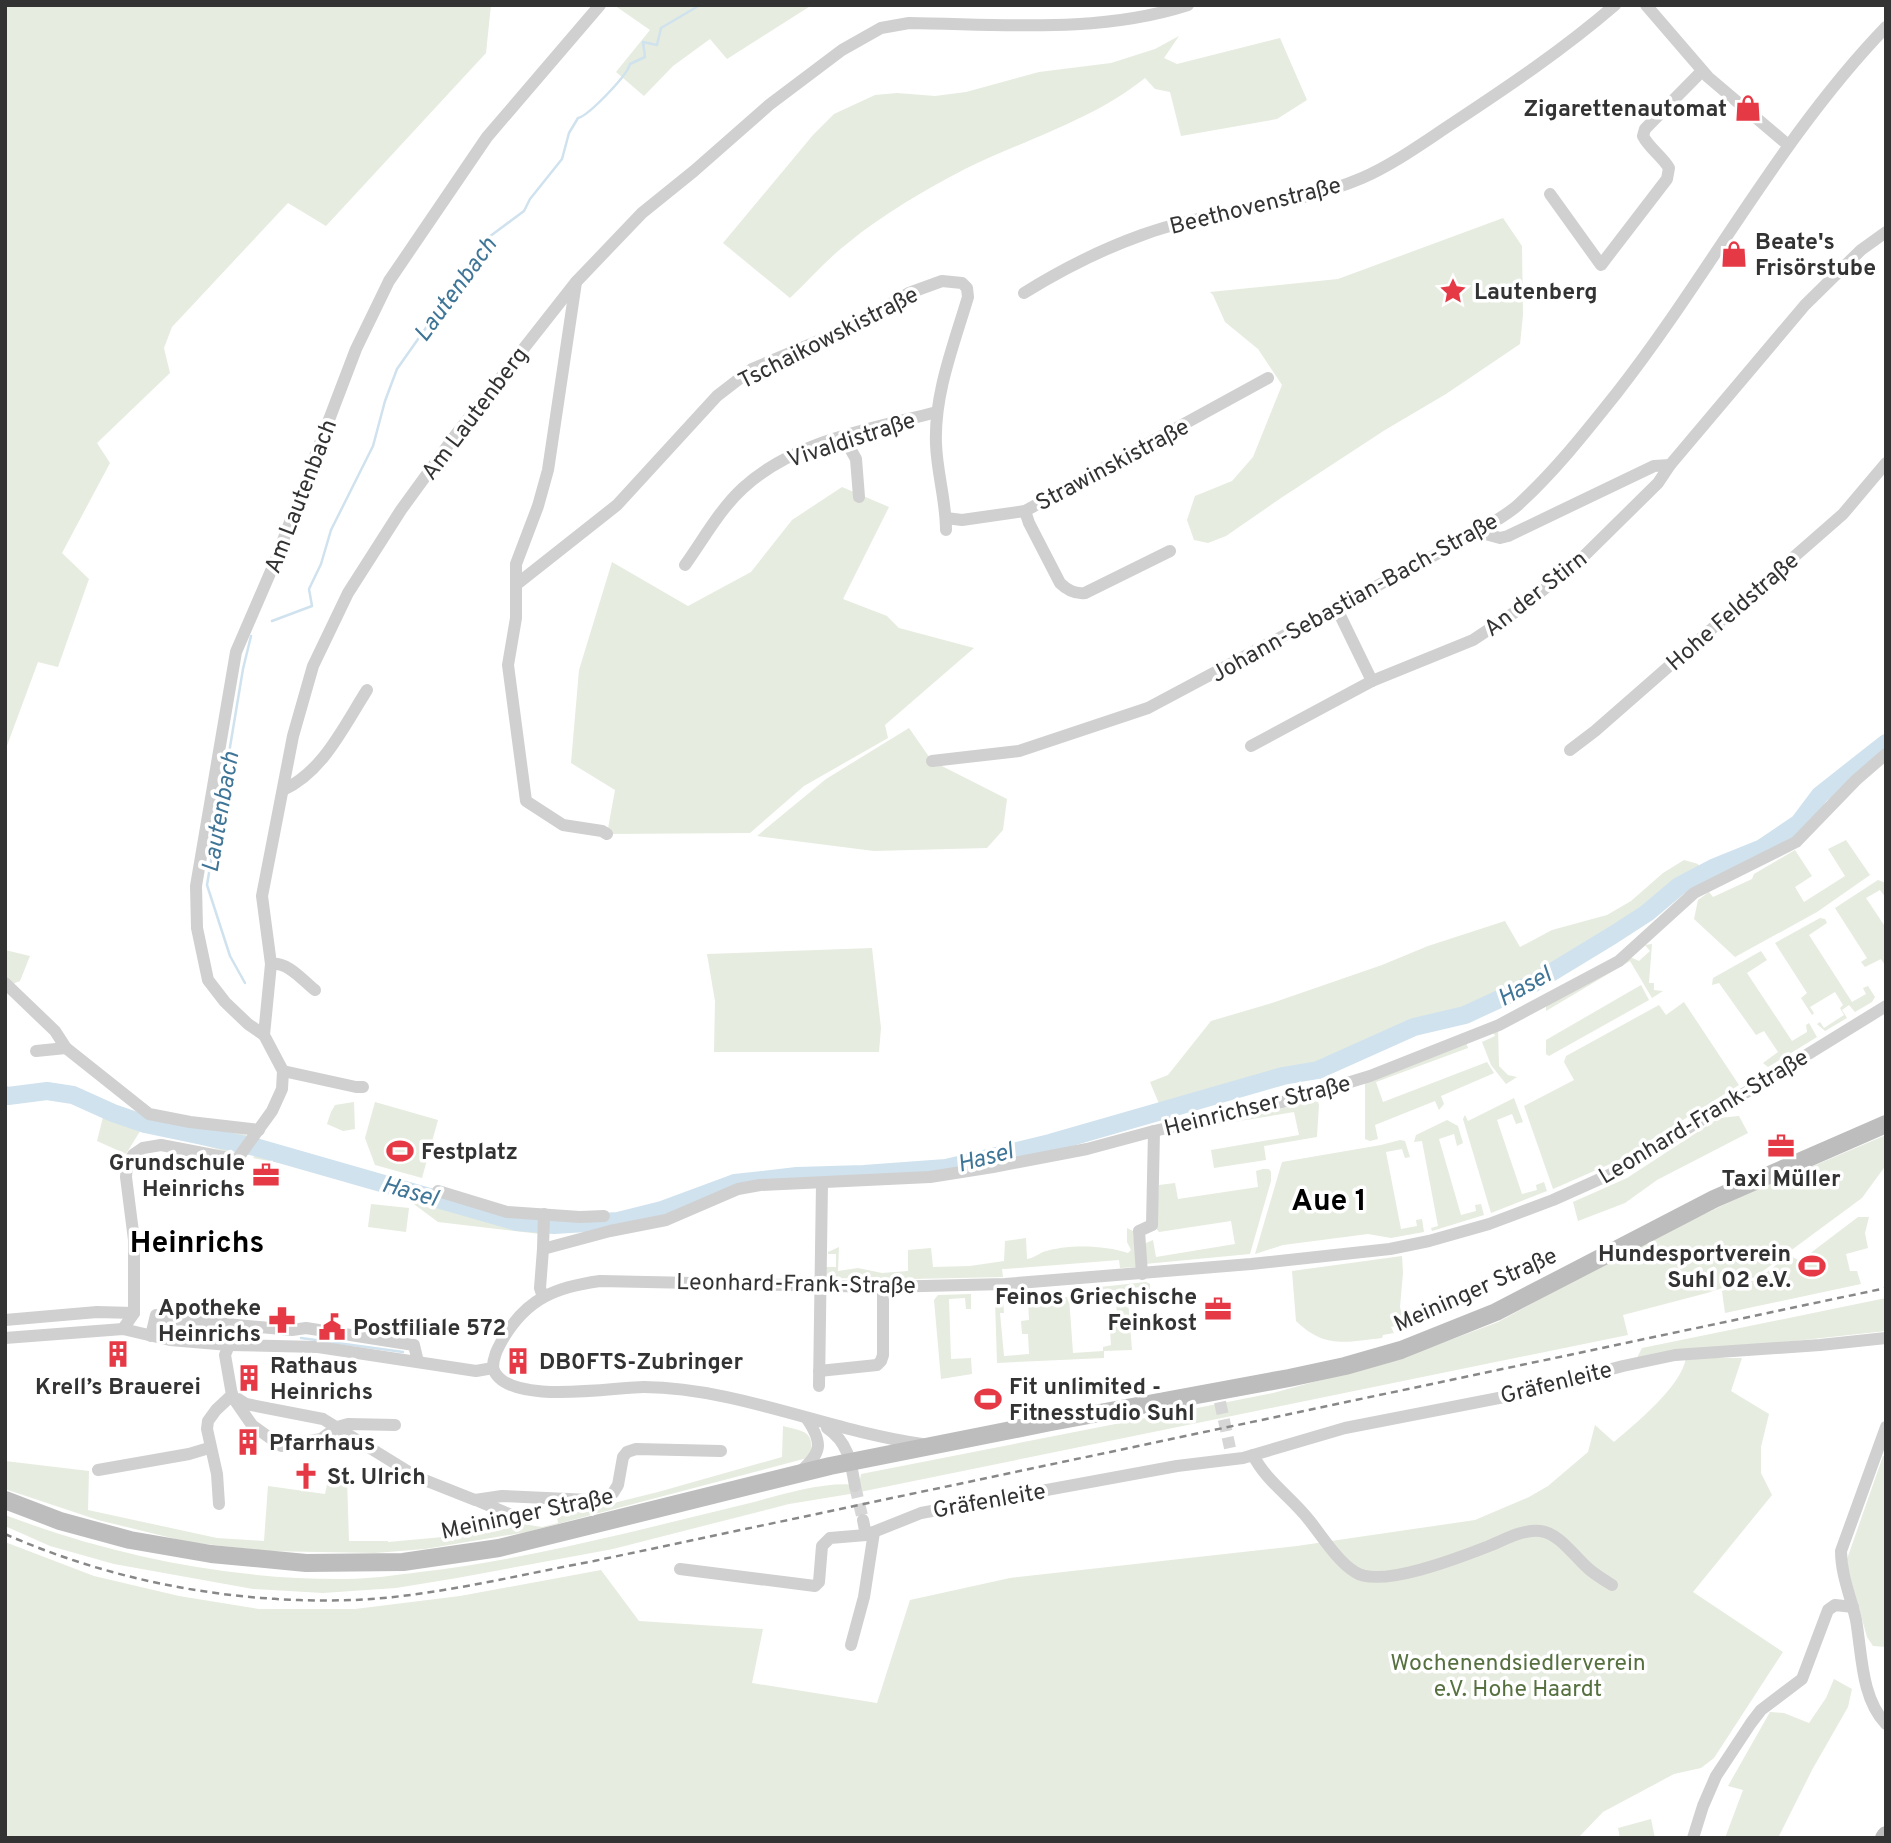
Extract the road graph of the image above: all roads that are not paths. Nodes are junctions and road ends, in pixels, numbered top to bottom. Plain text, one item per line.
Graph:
1 (600, 5) edge
2 (1188, 5) edge
3 (1615, 5) edge
4 (1646, 5) edge
5 (1886, 27) edge
6 (1702, 71) junction
7 (1787, 144) junction
8 (1550, 194) dead end
9 (1886, 232) edge
10 (576, 282) junction
11 (1024, 293) dead end
12 (1268, 378) dead end
13 (937, 412) junction
14 (843, 436) junction
15 (1886, 463) edge
16 (1670, 465) junction
17 (859, 497) dead end
18 (1024, 511) junction
19 (946, 524) joint
20 (1478, 531) junction
21 (1170, 551) dead end
22 (685, 565) dead end
23 (517, 584) junction
24 (1336, 607) junction
25 (1372, 681) junction
26 (367, 690) dead end
27 (1251, 746) dead end
28 (1570, 750) dead end
29 (1886, 754) edge
30 (932, 761) dead end
31 (283, 790) junction
32 (607, 834) dead end
33 (271, 964) junction
34 (5, 983) edge
35 (315, 990) dead end
36 (1886, 1006) edge
37 (264, 1035) junction
38 (65, 1048) junction
39 (36, 1051) dead end
40 (284, 1071) junction
41 (363, 1087) dead end
42 (1886, 1124) edge
43 (1154, 1131) junction
44 (256, 1133) junction
45 (822, 1183) junction
46 (438, 1191) dead end
47 (544, 1214) junction
48 (604, 1216) dead end
49 (543, 1249) junction
50 (1142, 1274) junction
51 (821, 1285) junction
52 (883, 1287) junction
53 (543, 1297) junction
54 (134, 1313) junction
55 (5, 1320) edge
56 (232, 1325) junction
57 (123, 1329) junction
58 (292, 1330) junction
59 (151, 1336) junction
60 (5, 1338) edge
61 (1886, 1338) edge
62 (352, 1344) junction
63 (229, 1345) junction
64 (292, 1345) junction
65 (493, 1368) junction
66 (819, 1371) junction
67 (819, 1386) dead end
68 (232, 1395) junction
69 (812, 1421) junction
70 (395, 1424) dead end
71 (337, 1427) junction
72 (1886, 1427) edge
73 (934, 1446) junction
74 (209, 1448) junction
75 (721, 1451) dead end
76 (1253, 1455) junction
77 (851, 1462) junction
78 (98, 1470) dead end
79 (800, 1473) junction
80 (855, 1486) tunnel mouth
81 (5, 1500) edge
82 (475, 1500) junction
83 (219, 1504) dead end
84 (516, 1517) dead end
85 (863, 1520) tunnel mouth
86 (870, 1533) junction
87 (680, 1569) dead end
88 (1612, 1585) dead end
89 (1853, 1607) junction
90 (851, 1645) dead end
91 (1886, 1697) edge
92 (1874, 1706) junction
93 (1886, 1724) edge
94 (1693, 1838) edge

1 - 37 street, Am Lautenbach
2 - 10 street, Am Lautenberg
3 - 11 street, Beethovenstraße
4 - 6 street
5 - 7 street, Johann-Sebastian-Bach-Straße
6 - 7 street
6 - 8 street
7 - 20 street, Johann-Sebastian-Bach-Straße
9 - 16 street, An der Stirn
10 - 23 street
10 - 31 street, Am Lautenberg
12 - 18 street, Strawinskistraße
13 - 14 street, Vivaldistraße
13 - 19 street, Tschaikowskistraße
13 - 23 street, Tschaikowskistraße
14 - 17 street
14 - 22 street, Vivaldistraße
15 - 28 street, Hohe Feldstraße
16 - 20 street
16 - 25 street, An der Stirn
18 - 19 street, Strawinskistraße
18 - 21 street
20 - 24 street, Johann-Sebastian-Bach-Straße
23 - 32 street
24 - 25 street
24 - 30 street, Johann-Sebastian-Bach-Straße
25 - 27 street, An der Stirn
26 - 31 street
29 - 43 street, Heinrichser Straße
31 - 33 street, Am Lautenberg
33 - 35 street
33 - 37 street, Am Lautenberg
34 - 38 street
36 - 50 street, Leonhard-Frank-Straße
37 - 40 street
38 - 39 street
38 - 44 street
40 - 41 street
40 - 44 street
42 - 73 main road, Meininger Straße
43 - 45 street, Heinrichser Straße
43 - 50 street
44 - 54 street
45 - 49 street, Heinrichser Straße
45 - 51 street
46 - 47 street
47 - 48 street
47 - 49 street
49 - 53 street
50 - 52 street, Leonhard-Frank-Straße
51 - 52 street, Leonhard-Frank-Straße
51 - 53 street, Leonhard-Frank-Straße
51 - 66 street
52 - 66 street
53 - 65 street, Leonhard-Frank-Straße
54 - 55 street
54 - 57 street
56 - 58 street
56 - 59 street
56 - 63 street
57 - 59 street
57 - 60 street
58 - 62 street
58 - 64 street
59 - 63 street
61 - 76 street, Gräfenleite
62 - 64 street
62 - 65 street
63 - 64 street
63 - 68 street
65 - 69 street, Meininger Straße
66 - 67 street
68 - 71 street
68 - 71 street
68 - 74 street
69 - 73 street, Meininger Straße
69 - 77 street, Meininger Straße
69 - 79 street
70 - 71 street
71 - 82 street
72 - 89 street
73 - 77 main road, Meininger Straße
74 - 78 street
74 - 83 street
75 - 82 street
76 - 86 street, Gräfenleite
76 - 88 street
77 - 79 main road, Meininger Straße
77 - 80 street
79 - 81 main road, Meininger Straße
82 - 84 street
85 - 86 street
86 - 87 street, Gräfenleite
86 - 90 street
89 - 92 street
89 - 94 street
91 - 92 street
92 - 93 street

